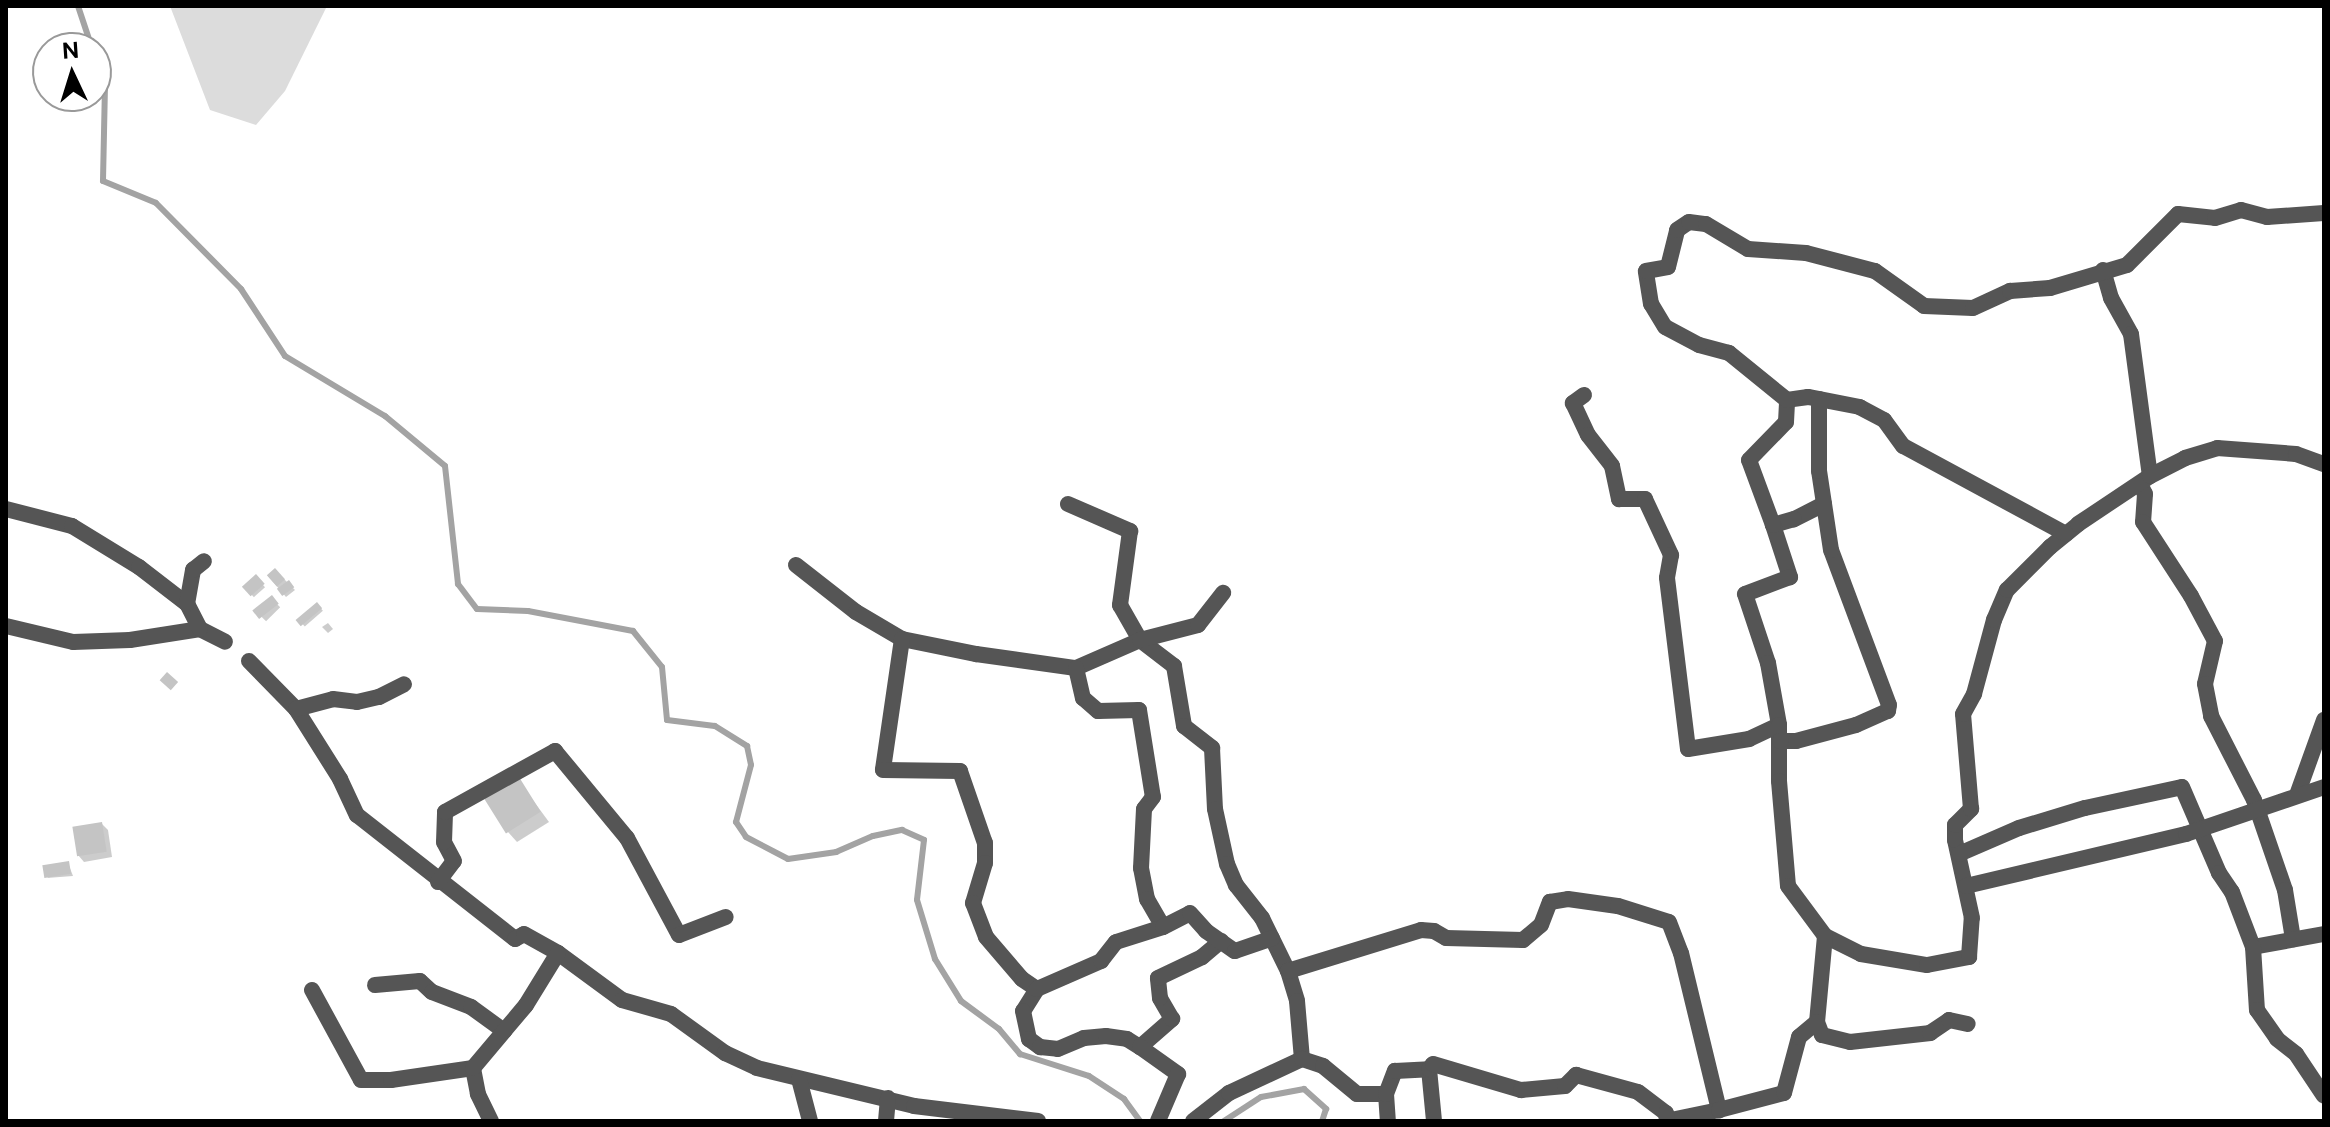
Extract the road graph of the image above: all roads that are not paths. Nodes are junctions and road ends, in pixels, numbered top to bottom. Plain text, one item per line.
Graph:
1 (2324, 213) edge
2 (2103, 270) junction
3 (1584, 395) dead end
4 (1819, 399) junction
5 (1787, 400) junction
6 (2324, 464) edge
7 (2145, 480) junction
8 (1068, 504) dead end
9 (1824, 504) junction
10 (6, 509) edge
11 (1773, 525) junction
12 (2066, 534) junction
13 (204, 561) dead end
14 (796, 565) dead end
15 (1223, 593) dead end
16 (187, 604) junction
17 (6, 626) edge
18 (200, 629) junction
19 (902, 639) junction
20 (1140, 640) junction
21 (225, 642) dead end
22 (249, 661) dead end
23 (1076, 668) junction
24 (404, 684) dead end
25 (296, 709) junction
26 (2324, 720) edge
27 (1780, 733) junction
28 (2324, 787) edge
29 (2297, 795) junction
30 (2256, 808) junction
31 (2202, 828) junction
32 (1959, 854) junction
33 (438, 882) junction
34 (1966, 886) junction
35 (726, 917) dead end
36 (1163, 927) junction
37 (2324, 934) edge
38 (1825, 936) junction
39 (1272, 938) junction
40 (2293, 939) junction
41 (1221, 941) junction
42 (2253, 947) junction
43 (558, 953) junction
44 (1288, 971) junction
45 (375, 985) dead end
46 (1037, 989) junction
47 (312, 990) dead end
48 (1817, 1022) junction
49 (1968, 1024) dead end
50 (504, 1031) junction
51 (1140, 1047) junction
52 (1302, 1059) junction
53 (473, 1068) junction
54 (1429, 1069) junction
55 (799, 1079) junction
56 (1386, 1094) junction
57 (2324, 1096) edge
58 (888, 1098) junction
59 (1719, 1110) junction
60 (946, 1115) edge
61 (998, 1118) edge
62 (491, 1121) edge
63 (810, 1121) edge
64 (886, 1121) edge
65 (1038, 1121) edge
66 (1159, 1121) edge
67 (1193, 1121) edge
68 (1388, 1121) edge
69 (1434, 1121) edge
70 (1667, 1121) edge

1 - 2 street
2 - 5 street
2 - 7 street
3 - 27 street
4 - 5 street
4 - 9 street
4 - 12 street
5 - 11 street
6 - 7 street
7 - 12 street
7 - 30 street
8 - 20 street
9 - 11 street
9 - 27 street
10 - 16 street
11 - 27 street
12 - 32 street
13 - 16 street
14 - 19 street
15 - 20 street
16 - 18 street
17 - 18 street
18 - 21 street
19 - 23 street
19 - 46 street
20 - 23 street
20 - 39 street
22 - 25 street
23 - 36 street
24 - 25 street
25 - 33 street
26 - 29 street
27 - 38 street
28 - 29 street
29 - 30 street
30 - 31 street
30 - 40 street
31 - 32 street
31 - 34 street
31 - 42 street
32 - 34 street
33 - 35 street
33 - 43 street
34 - 38 street
36 - 41 street
36 - 46 street
37 - 40 street
38 - 48 street
39 - 41 street
39 - 44 street
40 - 42 street
41 - 51 street
42 - 57 street
43 - 50 street
43 - 55 street
44 - 52 street
44 - 59 street
45 - 50 street
46 - 51 street
47 - 53 street
48 - 49 street
48 - 59 street
50 - 53 street
51 - 66 street
52 - 56 street
52 - 67 street
53 - 62 street
54 - 56 street
54 - 69 street
54 - 70 street
55 - 58 street
55 - 63 street
56 - 68 street
58 - 60 street
58 - 64 street
59 - 70 street
60 - 61 street
61 - 65 street

